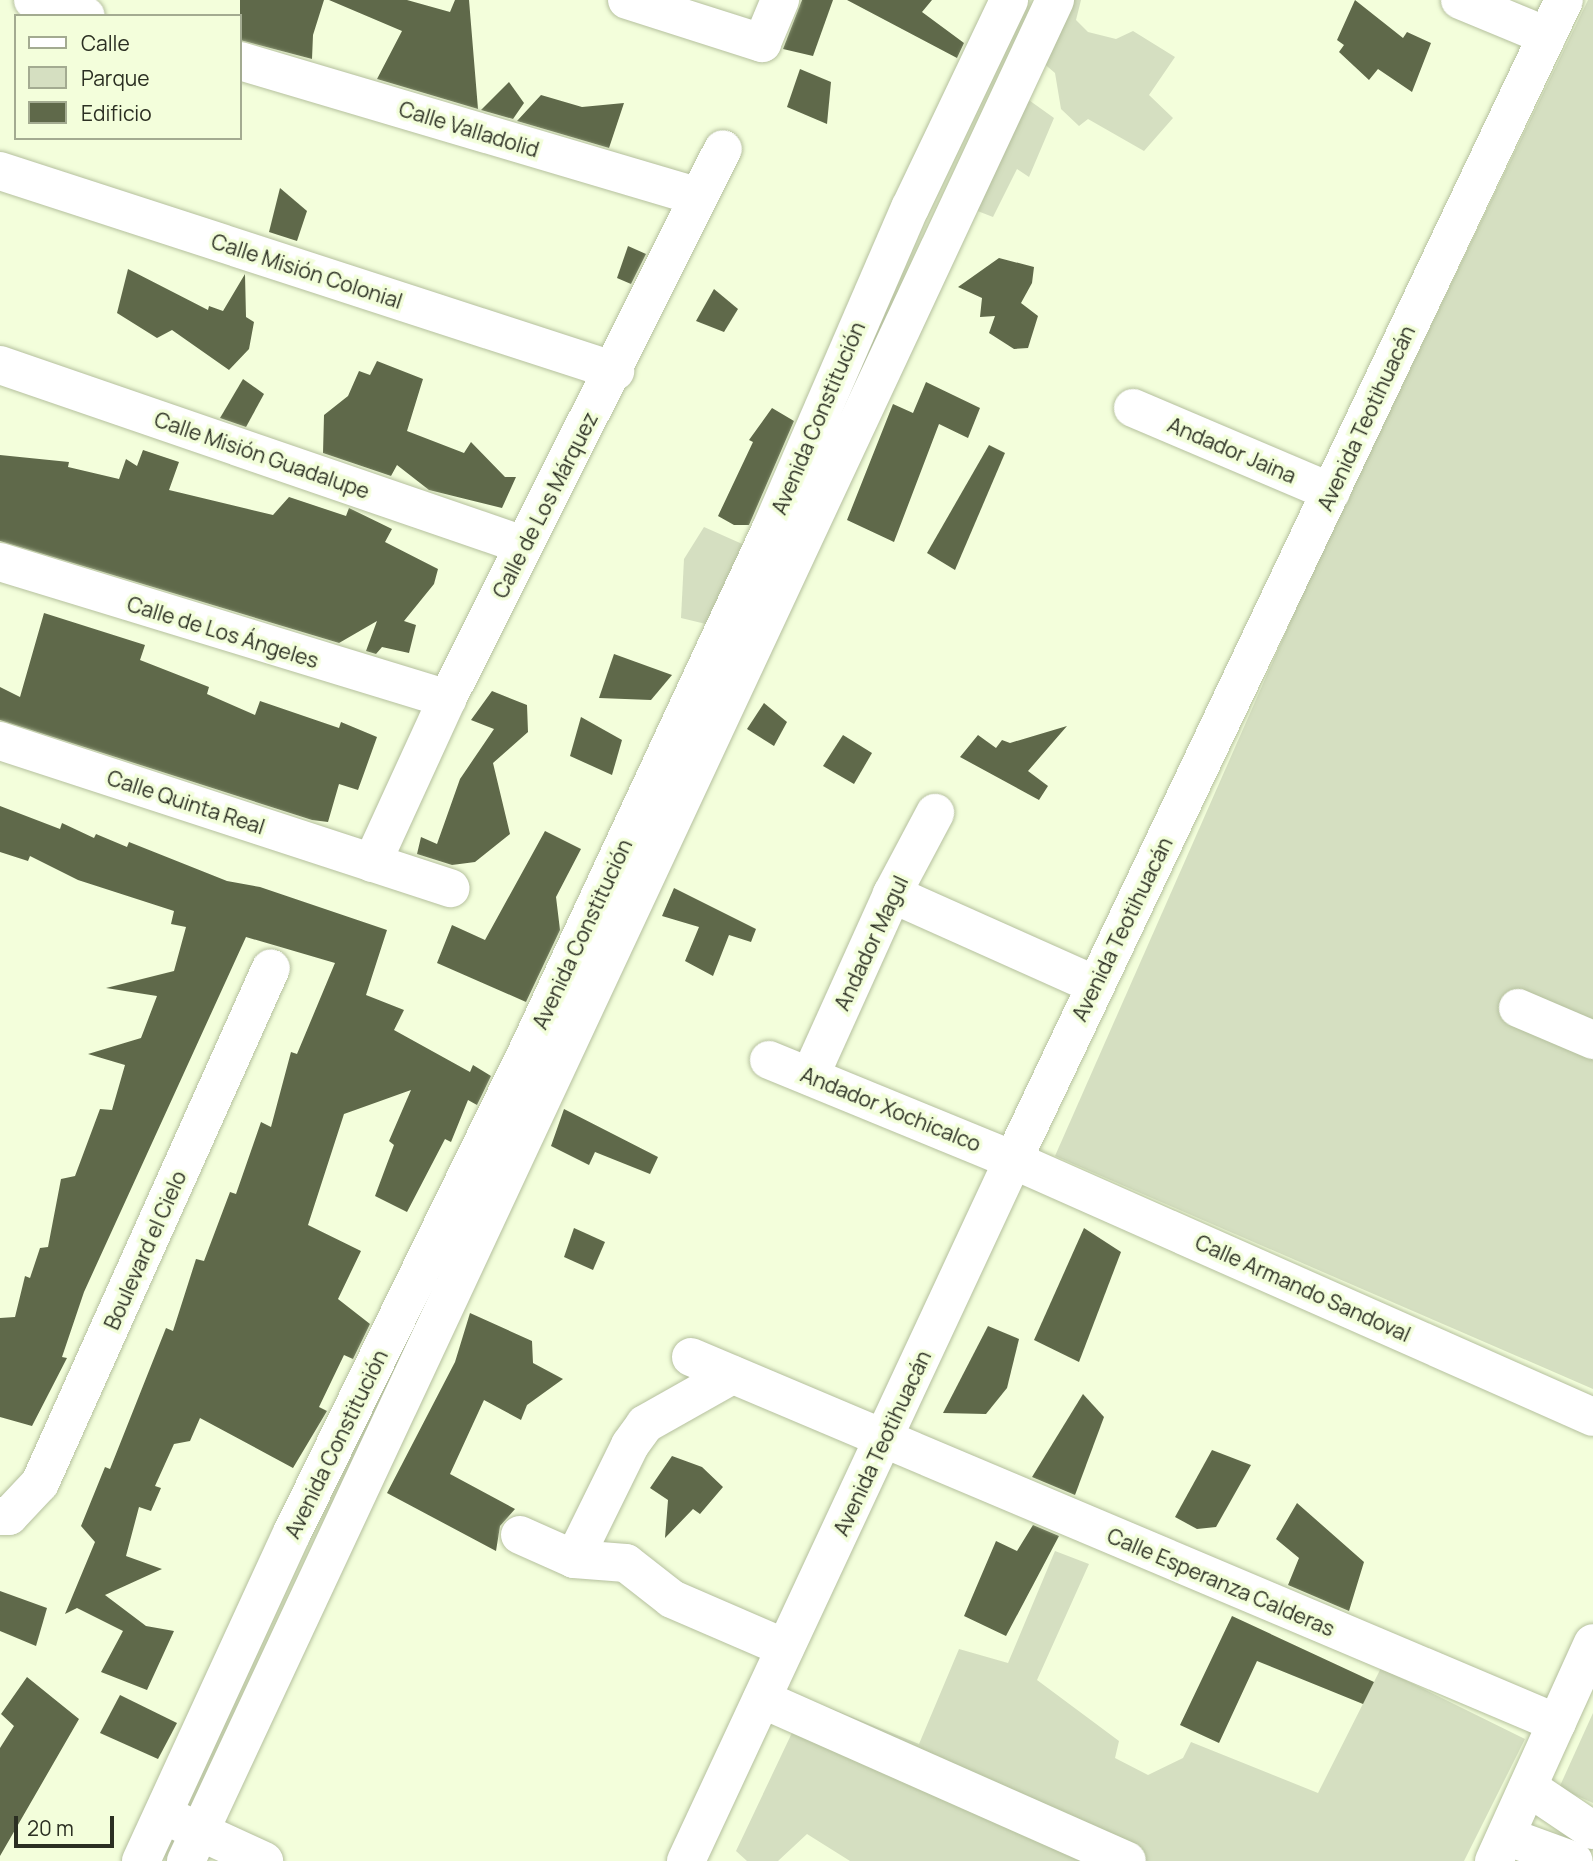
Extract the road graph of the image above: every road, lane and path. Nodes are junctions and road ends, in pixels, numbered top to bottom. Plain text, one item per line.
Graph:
1 (33, 0) edge
2 (627, 0) edge
3 (780, 0) edge
4 (1009, 0) edge
5 (1055, 0) edge
6 (1460, 0) edge
7 (1564, 0) edge
8 (79, 14) edge
9 (1547, 36) junction
10 (242, 62) edge
11 (723, 149) dead end
12 (0, 171) edge
13 (698, 197) junction
14 (0, 365) edge
15 (615, 371) junction
16 (832, 385) junction
17 (867, 403) junction
18 (1133, 408) dead end
19 (1331, 492) junction
20 (523, 545) junction
21 (0, 562) edge
22 (447, 699) junction
23 (0, 741) edge
24 (935, 813) dead end
25 (372, 863) junction
26 (451, 888) dead end
27 (892, 894) junction
28 (271, 968) dead end
29 (1096, 985) junction
30 (1518, 1008) dead end
31 (1593, 1040) edge
32 (545, 1055) junction
33 (769, 1060) dead end
34 (810, 1076) junction
35 (1013, 1160) junction
36 (691, 1357) dead end
37 (732, 1375) junction
38 (1593, 1417) edge
39 (884, 1440) junction
40 (0, 1516) edge
41 (520, 1535) dead end
42 (574, 1559) junction
43 (1593, 1643) edge
44 (785, 1648) junction
45 (762, 1699) junction
46 (1557, 1723) junction
47 (1528, 1787) junction
48 (162, 1814) junction
49 (1593, 1830) edge
50 (193, 1846) edge
51 (1500, 1848) edge
52 (141, 1861) edge
53 (264, 1861) edge
54 (686, 1861) edge
55 (1127, 1861) edge
56 (1575, 1861) edge

1 - 8 street
2 - 3 street
4 - 16 street, Avenida Constitución
5 - 17 street, Avenida Constitución
6 - 9 street
7 - 9 street, Avenida Teotihuacán
9 - 19 street, Avenida Teotihuacán
10 - 13 street, Calle Valladolid
11 - 13 street, Calle de Los Márquez
12 - 15 street, Calle Misión Colonial
13 - 15 street, Calle de Los Márquez
14 - 20 street, Calle Misión Guadalupe
15 - 20 street, Calle de Los Márquez
16 - 17 street
16 - 32 street, Avenida Constitución
17 - 32 street, Avenida Constitución
18 - 19 street, Andador Jaina
19 - 29 street, Avenida Teotihuacán
20 - 22 street, Calle de Los Márquez
21 - 22 street, Calle de Los Ángeles
22 - 25 street, Calle de Los Márquez
23 - 25 street, Calle Quinta Real
24 - 27 street, Andador Magul
25 - 26 street, Calle Quinta Real
27 - 29 street
27 - 34 street, Andador Magul
28 - 40 street, Boulevard el Cielo
29 - 35 street, Avenida Teotihuacán
30 - 31 street
32 - 48 street, Avenida Constitución
32 - 50 street, Avenida Constitución
33 - 34 street, Andador Xochicalco
34 - 35 street, Andador Xochicalco
35 - 38 street, Calle Armando Sandoval
35 - 39 street, Avenida Teotihuacán
36 - 37 street, Calle Esperanza Calderas
37 - 39 street, Calle Esperanza Calderas
37 - 42 street
39 - 44 street, Avenida Teotihuacán
39 - 46 street, Calle Esperanza Calderas
41 - 42 street
42 - 44 street
43 - 46 street
44 - 45 street, Avenida Teotihuacán
45 - 54 street, Avenida Teotihuacán
45 - 55 street
46 - 47 street
47 - 49 street
47 - 51 street
48 - 50 street
48 - 52 street, Avenida Constitución
49 - 56 street
50 - 53 street
51 - 56 street

